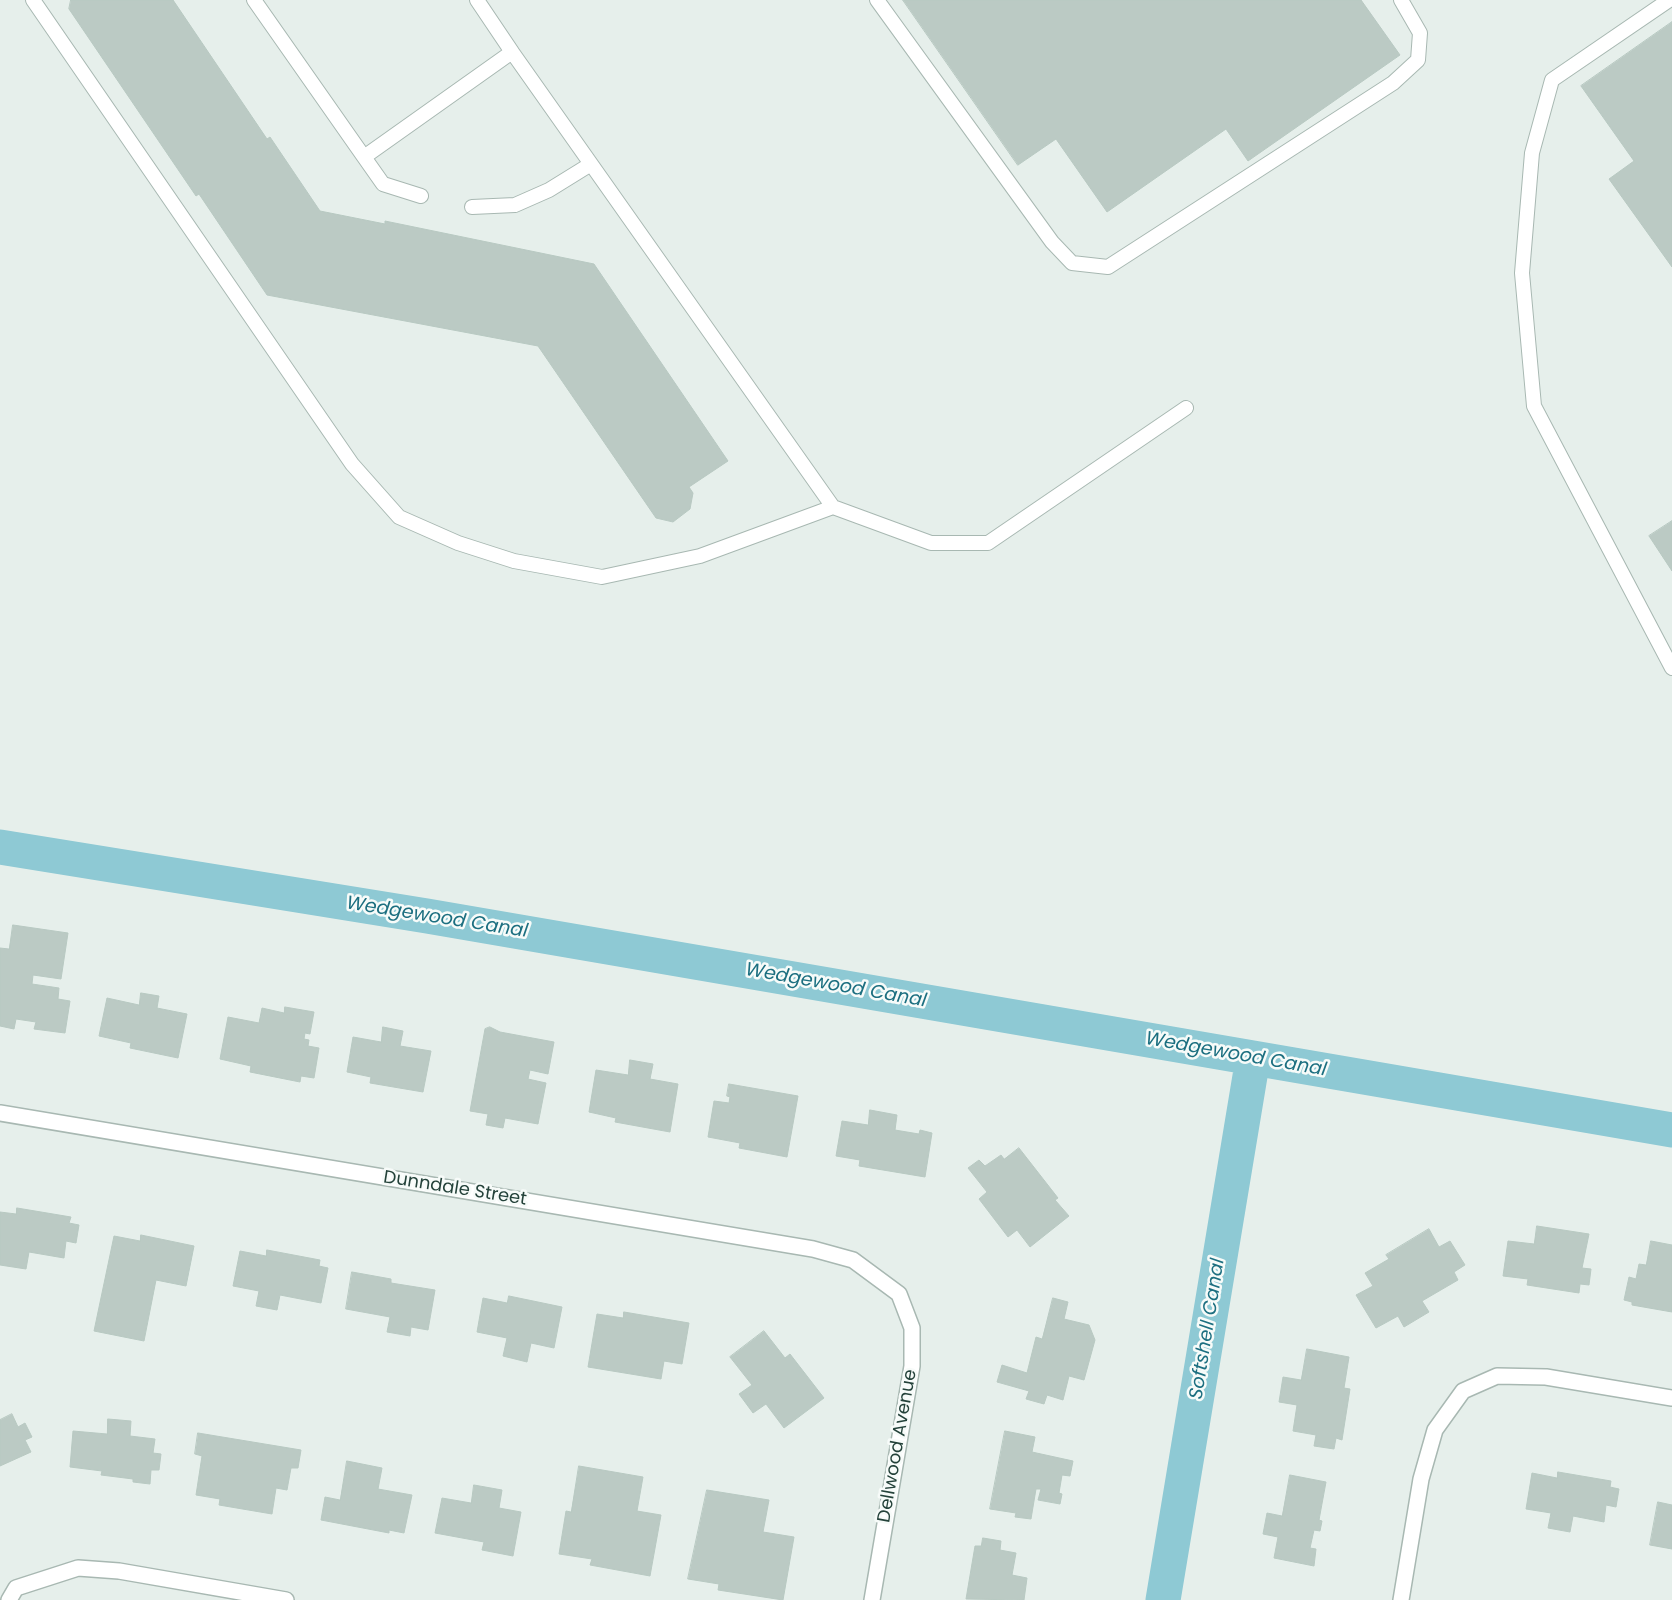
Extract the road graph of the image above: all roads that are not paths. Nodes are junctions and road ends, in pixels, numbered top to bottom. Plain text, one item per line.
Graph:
1 (33, 0) edge
2 (254, 0) edge
3 (477, 0) edge
4 (878, 0) edge
5 (1401, 0) edge
6 (1669, 0) edge
7 (512, 52) junction
8 (364, 157) junction
9 (591, 164) junction
10 (421, 196) dead end
11 (472, 207) dead end
12 (1186, 408) dead end
13 (833, 507) junction
14 (1672, 668) edge
15 (0, 1113) edge
16 (899, 1294) joint
17 (1672, 1398) edge
18 (12, 1594) edge
19 (286, 1600) edge
20 (872, 1600) edge
21 (1401, 1600) edge

1 - 13 lane
2 - 8 lane
3 - 7 lane
4 - 5 lane
6 - 14 lane
7 - 8 lane
7 - 9 lane
8 - 10 lane
9 - 11 lane
9 - 13 lane
12 - 13 lane
15 - 16 street, Dunndale Street
16 - 20 street, Dellwood Avenue
17 - 21 street
18 - 19 street

